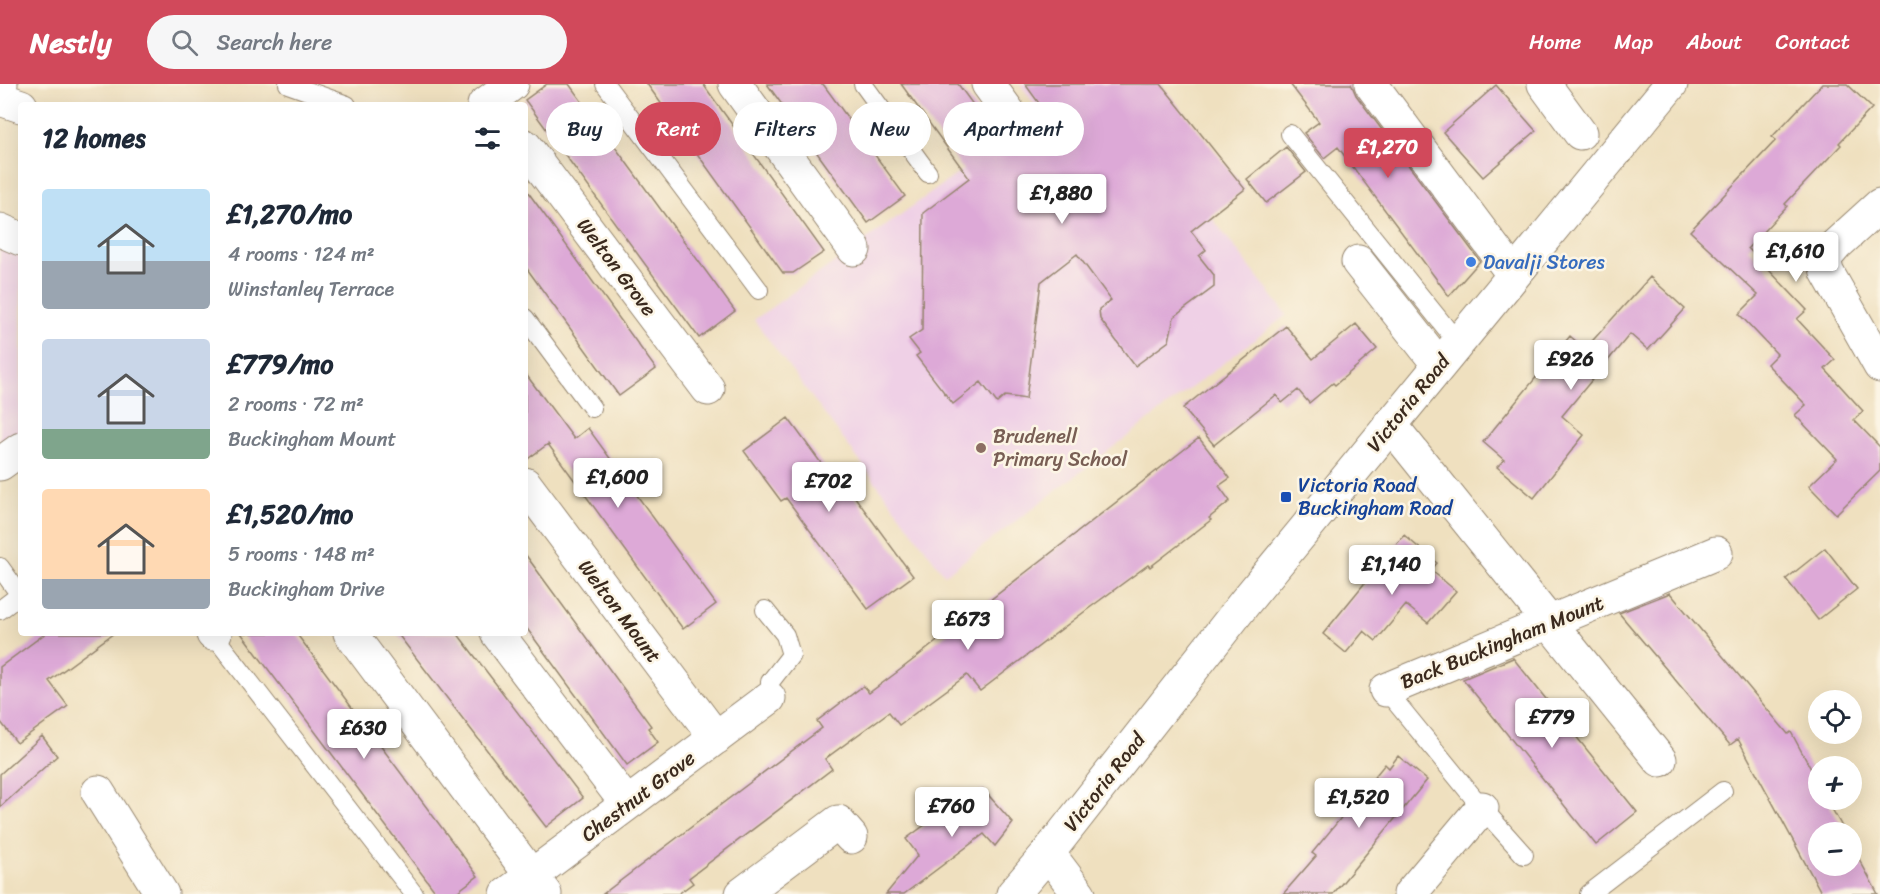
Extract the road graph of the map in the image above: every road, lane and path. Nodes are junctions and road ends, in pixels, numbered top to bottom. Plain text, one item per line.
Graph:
1 (288, 84) edge
2 (605, 84) edge
3 (735, 84) edge
4 (863, 84) edge
5 (988, 84) edge
6 (1371, 84) edge
7 (1544, 84) edge
8 (1671, 84) edge
9 (0, 99) edge
10 (338, 102) edge
11 (1001, 102) edge
12 (18, 105) edge
13 (1580, 133) dead end
14 (1290, 134) dead end
15 (528, 150) edge
16 (928, 173) dead end
17 (1880, 205) edge
18 (0, 230) edge
19 (18, 238) edge
20 (854, 249) dead end
21 (1358, 262) dead end
22 (1513, 274) junction
23 (759, 290) dead end
24 (528, 322) edge
25 (1448, 354) junction
26 (1880, 366) edge
27 (708, 389) dead end
28 (592, 408) dead end
29 (1390, 424) junction
30 (18, 451) edge
31 (0, 464) edge
32 (528, 488) edge
33 (1716, 553) dead end
34 (0, 567) edge
35 (18, 591) edge
36 (18, 597) edge
37 (0, 610) edge
38 (765, 610) dead end
39 (1551, 622) junction
40 (215, 636) edge
41 (352, 636) edge
42 (499, 636) edge
43 (1386, 690) joint
44 (769, 698) joint
45 (716, 738) junction
46 (1660, 760) dead end
47 (1723, 791) dead end
48 (98, 792) dead end
49 (627, 804) junction
50 (1482, 808) junction
51 (850, 837) dead end
52 (1048, 853) junction
53 (1524, 855) dead end
54 (528, 888) edge
55 (150, 890) edge
56 (414, 894) edge
57 (742, 894) edge
58 (1013, 894) edge
59 (1079, 894) edge
60 (1410, 894) edge
61 (1589, 894) edge

1 - 10 lane
2 - 23 lane
3 - 20 street
4 - 16 lane
5 - 11 street
6 - 22 street
7 - 13 street
8 - 22 street, Victoria Road
9 - 12 street
14 - 25 lane
15 - 27 street, Welton Grove
17 - 26 street
18 - 19 street
21 - 25 street
22 - 25 street, Victoria Road
24 - 28 lane
25 - 29 street, Victoria Road
29 - 39 street
29 - 52 street, Victoria Road
30 - 31 street
32 - 45 street, Welton Mount
33 - 39 street, Back Buckingham Mount
34 - 35 lane
36 - 37 lane
38 - 44 lane
39 - 43 street, Back Buckingham Mount
39 - 46 street
40 - 56 lane
41 - 54 street
42 - 49 street
43 - 50 lane, Back Buckingham Mount
44 - 45 street, Chestnut Grove
45 - 49 street, Chestnut Grove
47 - 61 lane
48 - 55 street
49 - 54 street, Chestnut Grove
50 - 53 lane, Back Buckingham Mount
50 - 60 street
51 - 57 street
52 - 58 street, Victoria Road
52 - 59 street

